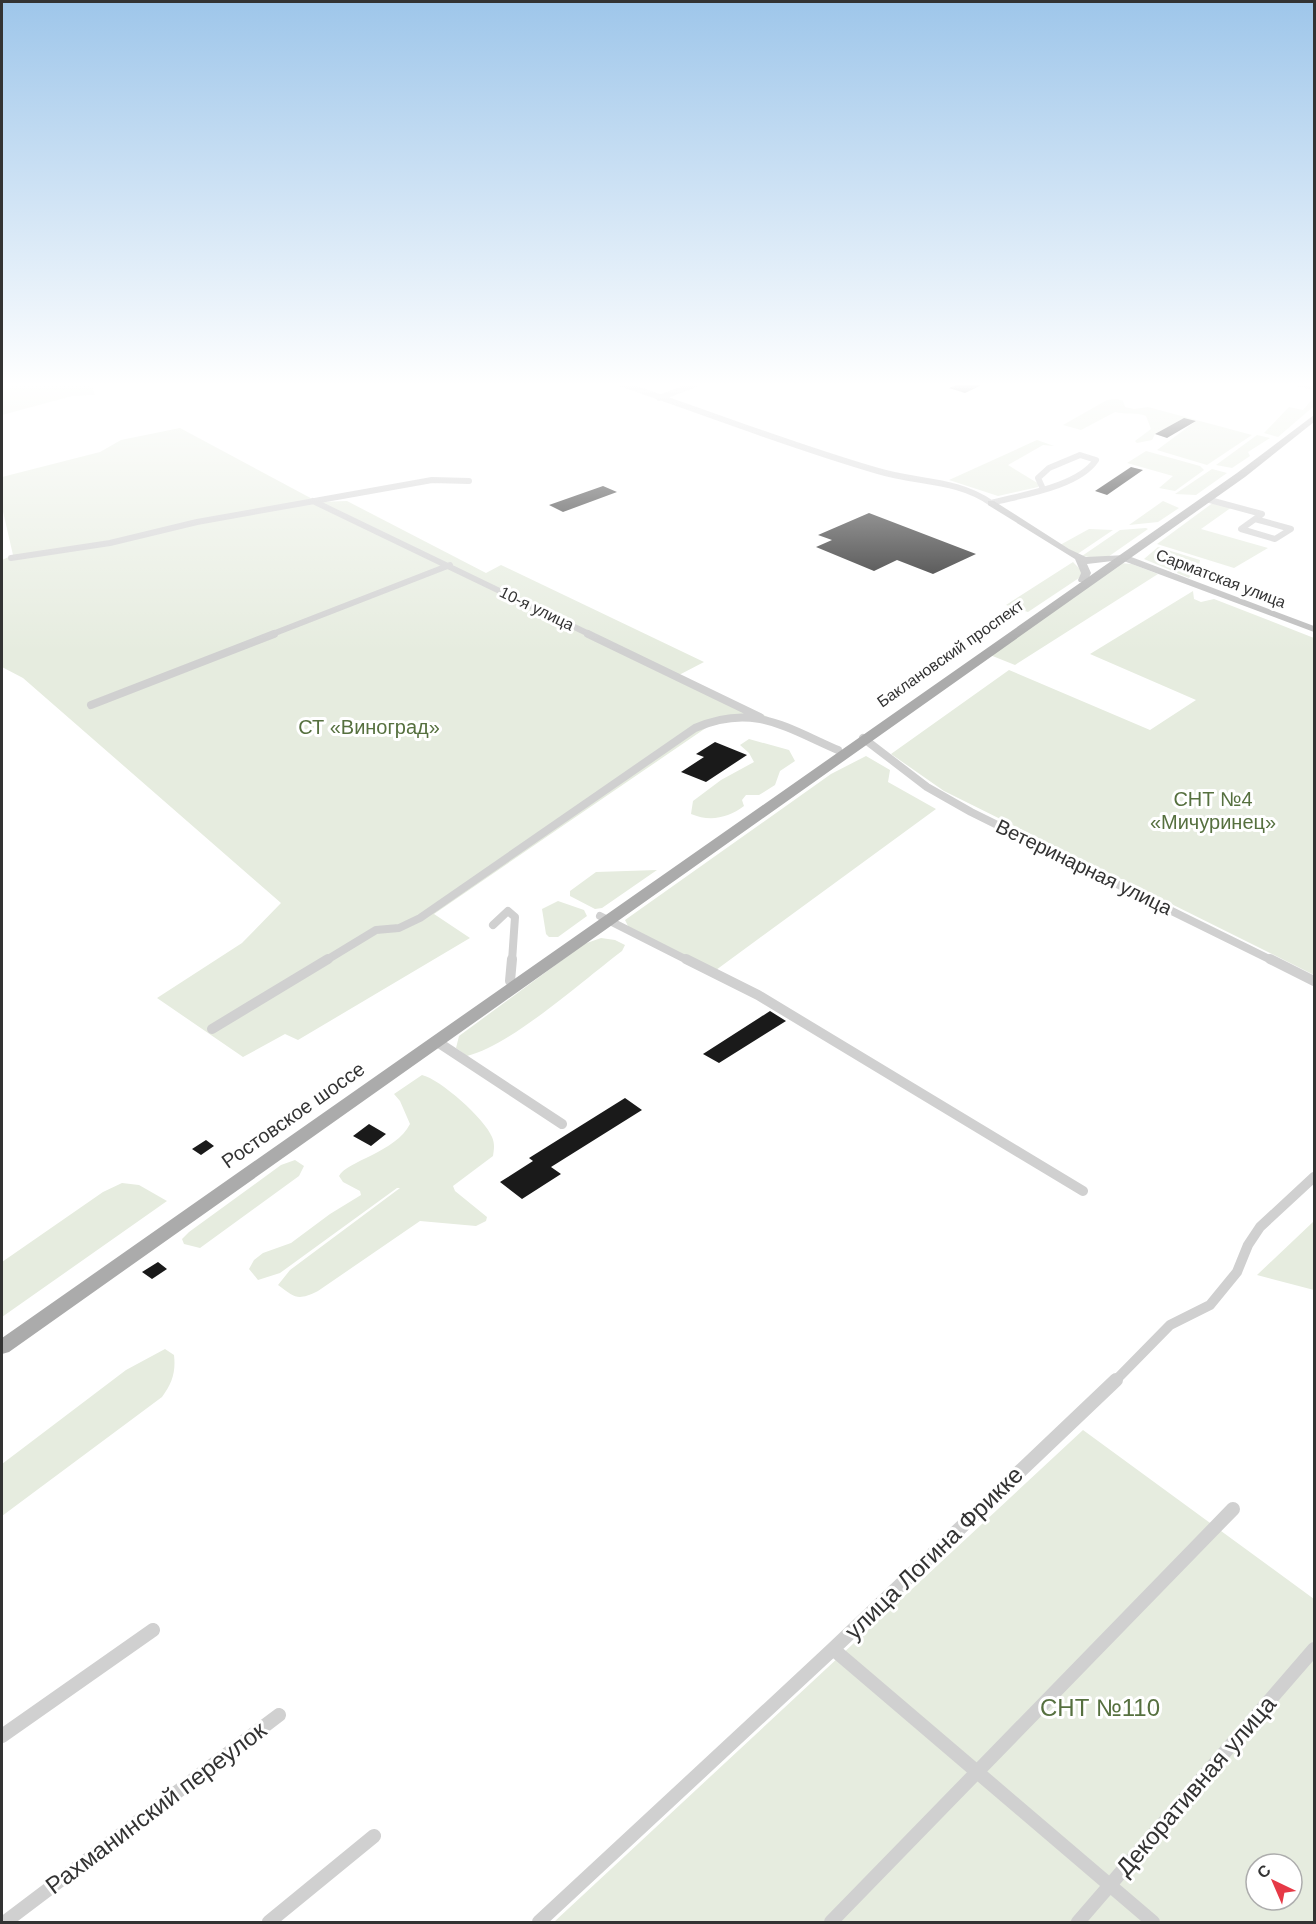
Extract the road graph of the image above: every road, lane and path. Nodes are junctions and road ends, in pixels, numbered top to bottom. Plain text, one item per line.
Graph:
1 (883, 473) edge
2 (1043, 473) edge
3 (1082, 473) edge
4 (1239, 473) edge
5 (1241, 473) edge
6 (469, 481) dead end
7 (1043, 489) junction
8 (1206, 499) junction
9 (313, 501) junction
10 (991, 503) junction
11 (1255, 519) junction
12 (1120, 557) junction
13 (11, 558) dead end
14 (1080, 560) junction
15 (450, 565) junction
16 (1106, 566) junction
17 (1083, 580) junction
18 (1314, 629) edge
19 (91, 705) dead end
20 (760, 717) junction
21 (861, 737) junction
22 (837, 750) junction
23 (604, 918) junction
24 (493, 925) dead end
25 (510, 981) junction
26 (1314, 981) edge
27 (212, 1029) dead end
28 (436, 1041) junction
29 (562, 1124) dead end
30 (1314, 1177) edge
31 (1083, 1191) dead end
32 (2, 1343) edge
33 (1233, 1509) dead end
34 (153, 1630) dead end
35 (833, 1649) junction
36 (1314, 1649) edge
37 (279, 1714) dead end
38 (2, 1736) edge
39 (977, 1772) junction
40 (374, 1836) dead end
41 (1110, 1885) junction
42 (5, 1923) edge
43 (269, 1923) edge
44 (539, 1923) edge
45 (831, 1923) edge
46 (1078, 1923) edge
47 (1153, 1923) edge

1 - 10 street
2 - 7 street
3 - 7 street
4 - 12 main road, Баклановский проспект
5 - 8 main road, Баклановский проспект
6 - 9 street
7 - 10 street
8 - 11 street
8 - 12 main road, Баклановский проспект
9 - 13 street
9 - 15 street, 10-я улица
10 - 14 street
11 - 11 street
12 - 14 street
12 - 16 main road, Баклановский проспект
12 - 18 street, Сарматская улица
14 - 16 street
14 - 17 street
15 - 19 street
15 - 20 street, 10-я улица
16 - 17 main road, Баклановский проспект
16 - 21 main road, Баклановский проспект
17 - 21 main road, Баклановский проспект
20 - 22 street, 10-я улица
20 - 27 street
21 - 22 main road, Баклановский проспект
21 - 23 main road, Баклановский проспект
21 - 26 street, Ветеринарная улица
22 - 23 main road, Баклановский проспект
23 - 25 main road, Ростовское шоссе
23 - 28 main road, Ростовское шоссе
23 - 31 street
24 - 25 street
25 - 32 main road, Ростовское шоссе
28 - 29 street
28 - 32 main road, Ростовское шоссе
30 - 35 street, улица Логина Фрикке
33 - 39 street
34 - 38 street
35 - 39 street
35 - 44 street, улица Логина Фрикке
36 - 41 street, Декоративная улица
37 - 42 street, Рахманинский переулок
39 - 41 street
39 - 45 street
40 - 43 street
41 - 46 street, Декоративная улица
41 - 47 street

